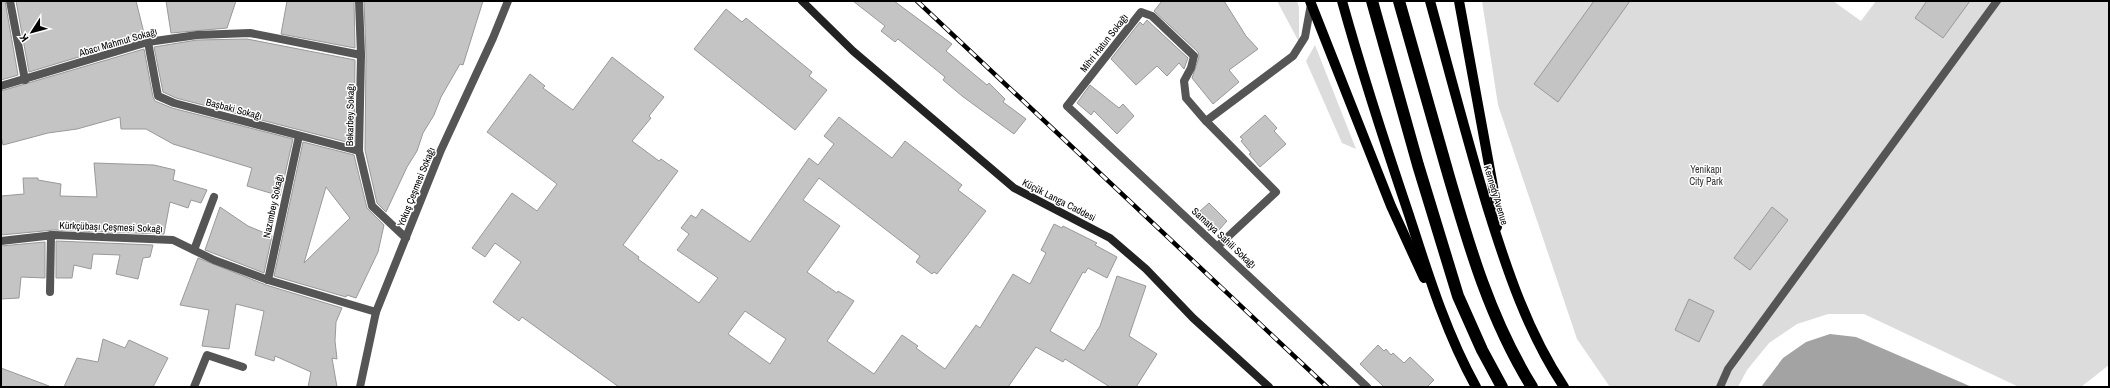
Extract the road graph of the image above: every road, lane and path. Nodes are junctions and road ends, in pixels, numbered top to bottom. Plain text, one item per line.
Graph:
1 (10, 1) edge
2 (360, 1) edge
3 (508, 1) edge
4 (802, 1) edge
5 (1342, 1) edge
6 (1372, 1) edge
7 (1399, 1) edge
8 (1430, 1) edge
9 (1459, 1) edge
10 (1997, 1) edge
11 (1311, 2) edge
12 (148, 42) junction
13 (361, 55) junction
14 (25, 80) junction
15 (1, 86) edge
16 (1067, 106) joint
17 (1206, 122) junction
18 (299, 136) junction
19 (359, 151) junction
20 (214, 197) dead end
21 (51, 235) junction
22 (406, 238) junction
23 (1, 241) edge
24 (1498, 242) junction
25 (1218, 246) junction
26 (194, 250) junction
27 (268, 280) junction
28 (50, 292) dead end
29 (1438, 306) junction
30 (376, 312) junction
31 (244, 367) dead end
32 (194, 387) edge
33 (360, 387) edge
34 (1269, 387) edge
35 (1367, 387) edge
36 (1476, 387) edge
37 (1502, 387) edge
38 (1532, 387) edge
39 (1564, 387) edge
40 (1720, 387) edge

1 - 14 street
2 - 13 street, Bekarbey Sokağı
3 - 22 street, Yokuş Çeşmesi Sokağı
4 - 34 street, Küçük Langa Caddesi
5 - 29 main road
6 - 37 highway
7 - 38 highway
8 - 24 main road, Kennedy Avenue
9 - 24 main road
10 - 40 street
11 - 17 street
11 - 29 main road
12 - 13 street, Abacı Mahmut Sokağı
12 - 14 street, Abacı Mahmut Sokağı
12 - 18 street, Başbaki Sokağı
13 - 19 street, Bekarbey Sokağı
14 - 15 street, Abacı Mahmut Sokağı
16 - 17 street, Mihri Hatun Sokağı
16 - 25 street, Samatya Sahili Sokağı
17 - 25 street, Mihri Hatun Sokağı
18 - 19 street, Başbaki Sokağı
18 - 27 street, Nazımbey Sokağı
19 - 22 street, Bekarbey Sokağı
20 - 26 street
21 - 23 street, Kürkçübaşı Çeşmesi Sokağı
21 - 26 street, Kürkçübaşı Çeşmesi Sokağı
21 - 28 street
22 - 30 street, Yokuş Çeşmesi Sokağı
24 - 39 main road, Kennedy Avenue
25 - 35 street, Samatya Sahili Sokağı
26 - 27 street, Kürkçübaşı Çeşmesi Sokağı
27 - 30 street, Kürkçübaşı Çeşmesi Sokağı
29 - 36 main road
30 - 33 street, Yokuş Çeşmesi Sokağı
31 - 32 street

